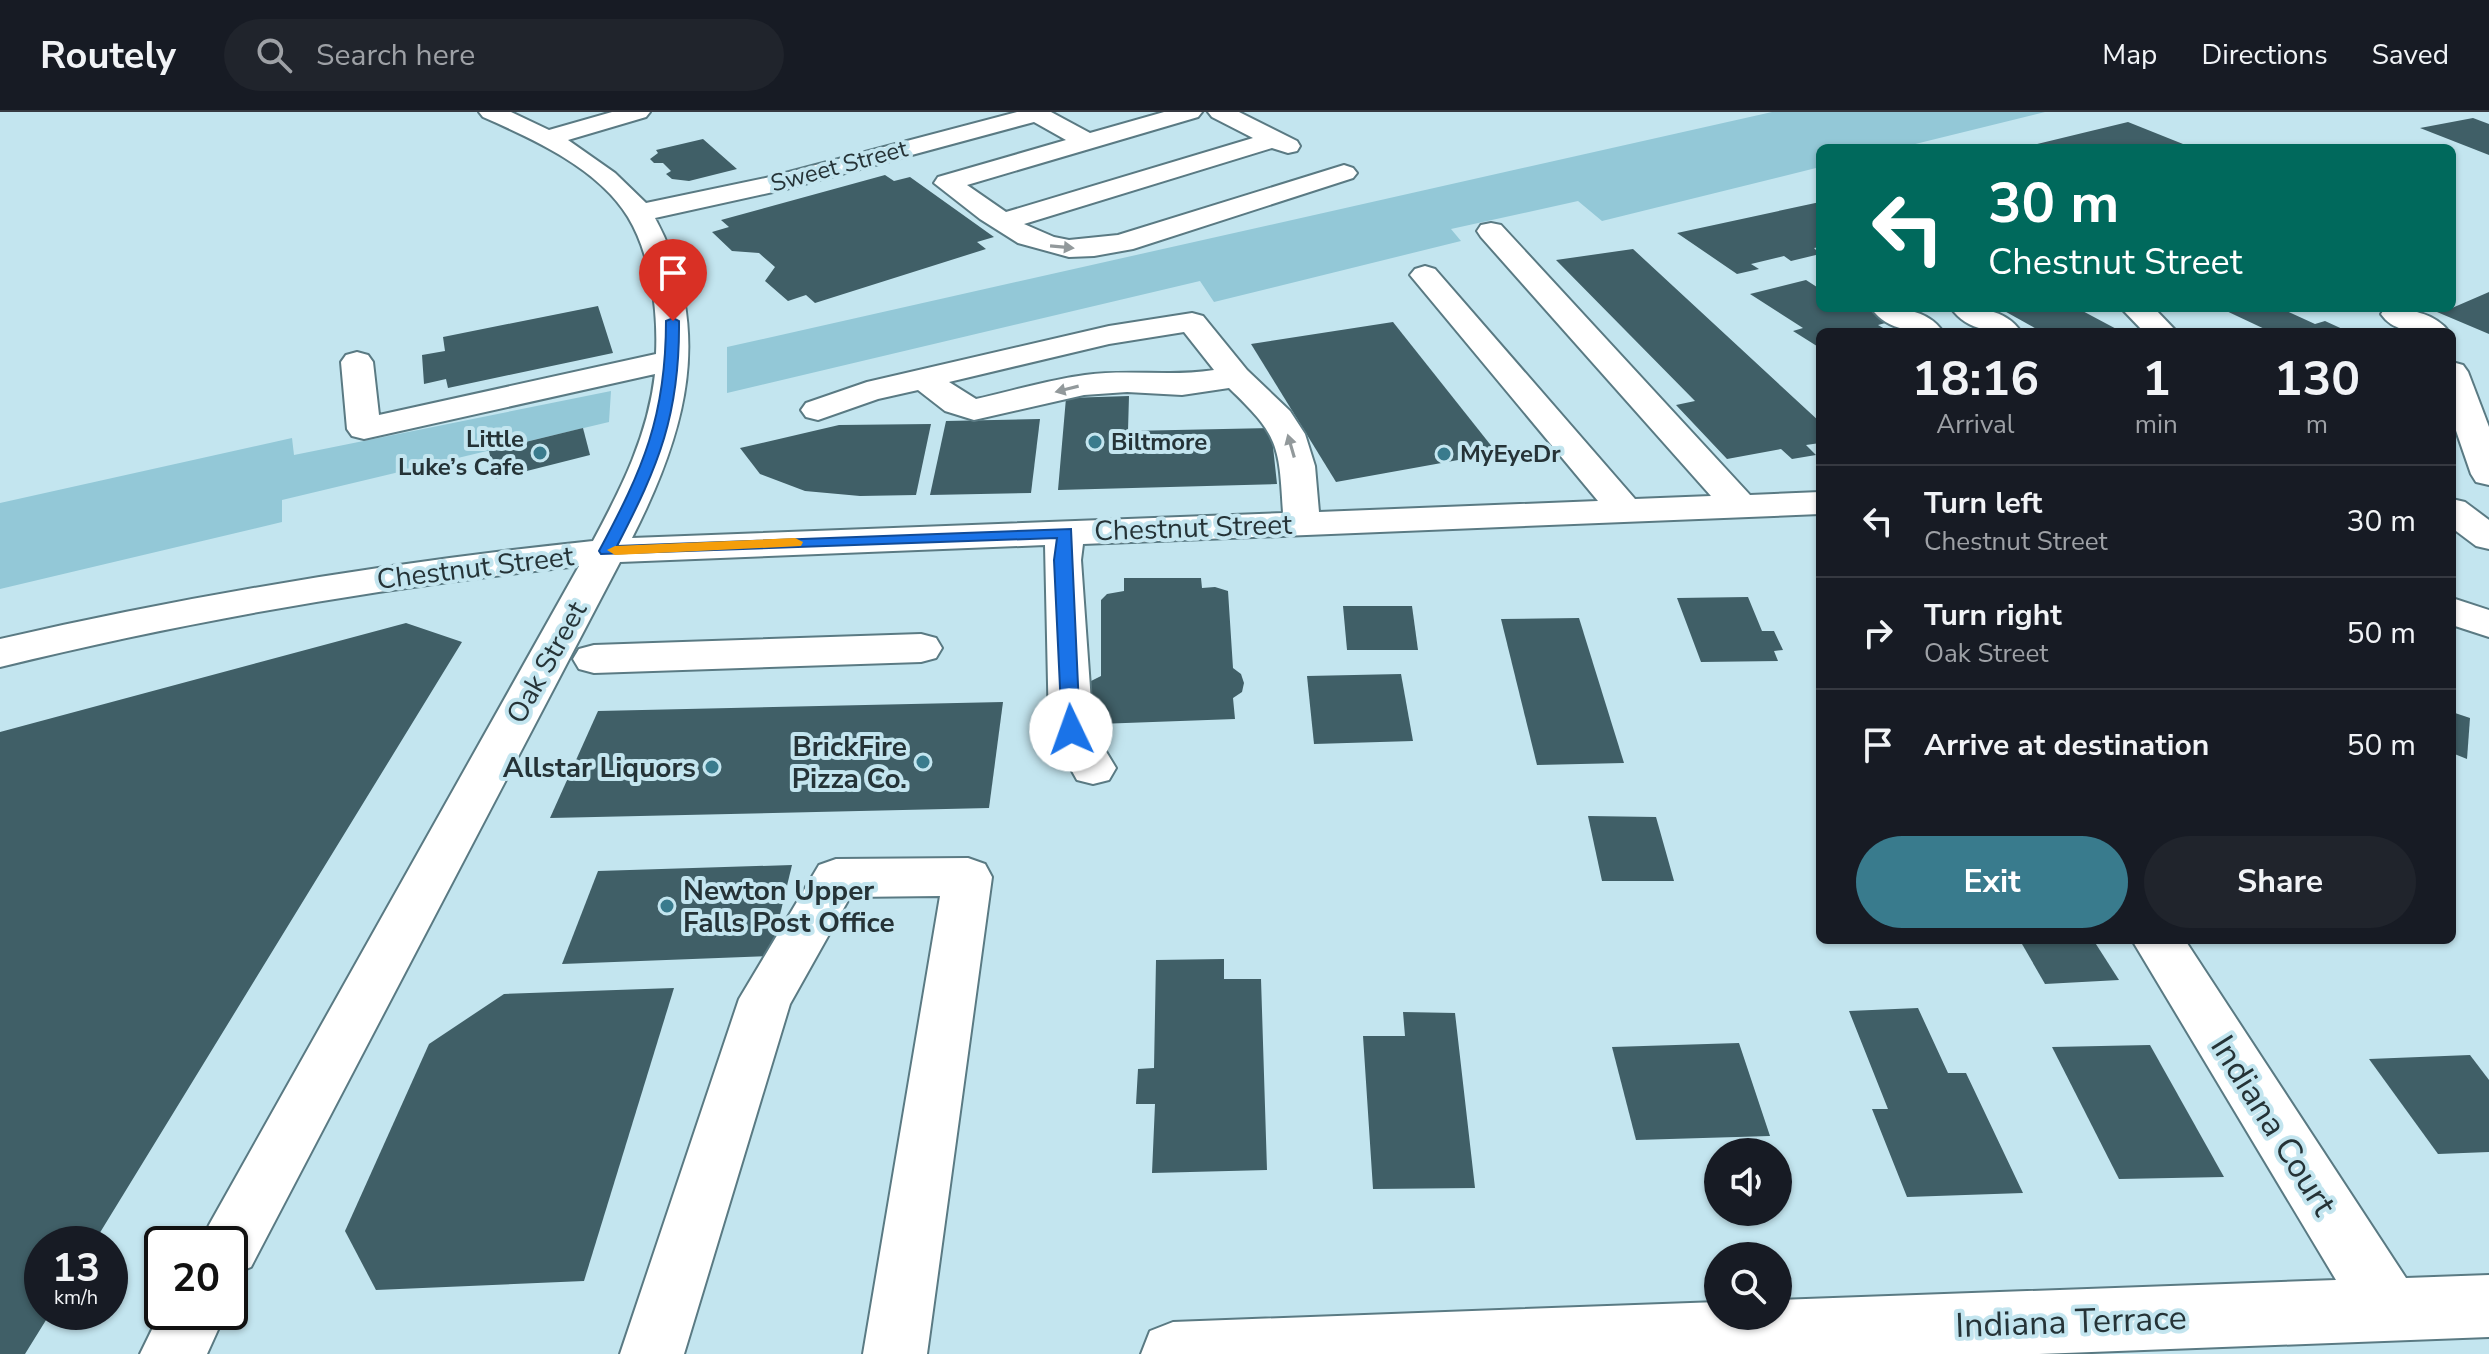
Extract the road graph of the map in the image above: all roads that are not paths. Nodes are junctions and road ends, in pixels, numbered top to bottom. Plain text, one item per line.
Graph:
1 (491, 112) edge
2 (638, 112) edge
3 (1190, 112) edge
4 (1220, 112) edge
5 (1037, 114) edge
6 (548, 138) junction
7 (1275, 139) junction
8 (1087, 142) junction
9 (639, 213) junction
10 (1003, 222) junction
11 (1491, 231) dead end
12 (1425, 275) dead end
13 (1893, 312) edge
14 (1973, 312) edge
15 (2140, 312) edge
16 (2396, 314) dead end
17 (1921, 328) edge
18 (1999, 328) edge
19 (2158, 328) edge
20 (2426, 328) edge
21 (673, 360) junction
22 (357, 362) dead end
23 (1236, 377) junction
24 (924, 379) junction
25 (2456, 383) edge
26 (818, 410) dead end
27 (2489, 474) edge
28 (2489, 480) edge
29 (2456, 492) edge
30 (1816, 503) edge
31 (1739, 505) junction
32 (1625, 510) junction
33 (2456, 513) edge
34 (1302, 523) junction
35 (1065, 533) junction
36 (2489, 538) edge
37 (607, 551) junction
38 (2456, 612) edge
39 (2489, 624) edge
40 (921, 648) dead end
41 (0, 653) edge
42 (594, 659) dead end
43 (1093, 768) dead end
44 (2160, 944) edge
45 (241, 1226) edge
46 (2489, 1306) edge
47 (2390, 1310) junction
48 (185, 1330) edge
49 (172, 1354) edge
50 (652, 1354) edge
51 (895, 1354) edge
52 (1173, 1354) edge

1 - 6 street, Oak Street
2 - 6 street
3 - 8 street
4 - 7 street
5 - 8 street
5 - 9 street, Sweet Street
6 - 9 street, Oak Street
7 - 10 street
10 -> 7 street
8 - 10 street
9 - 21 street, Oak Street
11 - 31 street
12 - 32 street
13 - 17 street
14 - 18 street
15 - 19 street
16 - 20 street
21 - 22 street
21 - 37 street, Oak Street
23 -> 24 street
23 - 24 street
34 -> 23 street
24 - 26 street
25 - 27 street
28 - 29 street
30 - 31 street, Chestnut Street
31 - 32 street, Chestnut Street
32 - 34 street, Chestnut Street
33 - 36 street
34 - 35 street, Chestnut Street
35 - 37 street, Chestnut Street
35 - 43 street
37 - 41 street, Chestnut Street
37 - 45 street, Oak Street
38 - 39 street
40 - 42 street
44 - 47 street, Indiana Court
46 - 47 street, Indiana Terrace
47 - 52 street, Indiana Terrace
48 - 49 street
50 - 51 street

